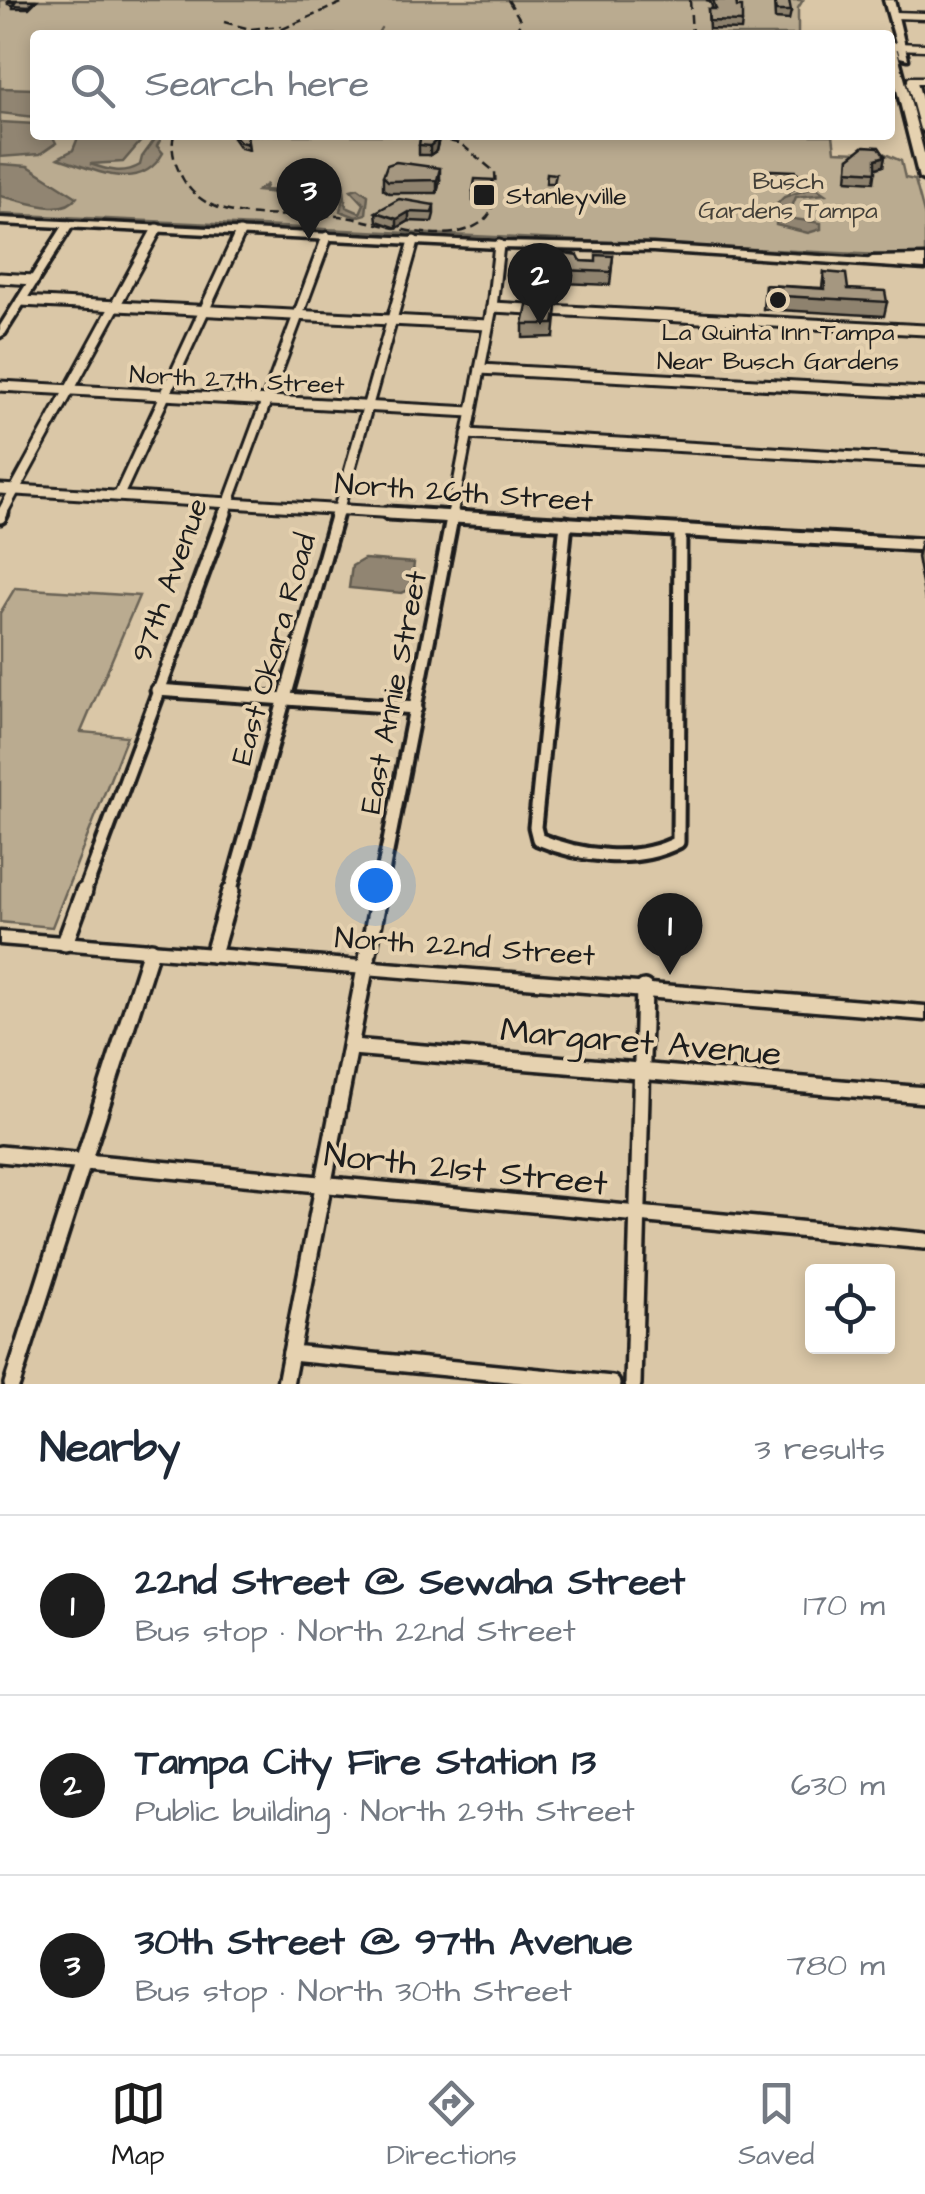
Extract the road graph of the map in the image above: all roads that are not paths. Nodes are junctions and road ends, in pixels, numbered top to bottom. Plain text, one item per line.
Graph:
1 (884, 0) edge
2 (894, 15) junction
3 (925, 16) edge
4 (887, 30) edge
5 (894, 30) edge
6 (895, 45) edge
7 (895, 47) edge
8 (925, 47) edge
9 (895, 51) edge
10 (911, 80) junction
11 (925, 80) edge
12 (902, 90) junction
13 (923, 116) edge
14 (925, 129) edge
15 (924, 173) edge
16 (0, 221) edge
17 (69, 224) junction
18 (157, 228) junction
19 (240, 232) junction
20 (327, 237) junction
21 (414, 241) junction
22 (500, 245) junction
23 (872, 262) joint
24 (925, 263) edge
25 (925, 274) edge
26 (0, 278) edge
27 (34, 280) junction
28 (22, 301) junction
29 (114, 306) junction
30 (492, 308) junction
31 (205, 310) junction
32 (298, 316) junction
33 (393, 320) junction
34 (488, 325) junction
35 (2, 328) edge
36 (925, 330) edge
37 (480, 369) junction
38 (0, 386) edge
39 (68, 390) junction
40 (925, 392) edge
41 (165, 395) junction
42 (266, 401) junction
43 (368, 406) junction
44 (471, 412) junction
45 (467, 434) junction
46 (925, 462) edge
47 (0, 489) edge
48 (15, 490) junction
49 (119, 495) junction
50 (227, 501) junction
51 (338, 509) junction
52 (452, 516) junction
53 (0, 517) edge
54 (566, 523) junction
55 (680, 530) junction
56 (925, 545) edge
57 (157, 690) junction
58 (285, 698) junction
59 (416, 708) junction
60 (0, 938) edge
61 (65, 943) junction
62 (151, 950) junction
63 (214, 954) junction
64 (366, 966) junction
65 (644, 988) junction
66 (925, 1013) edge
67 (352, 1047) junction
68 (641, 1070) junction
69 (925, 1095) edge
70 (0, 1154) edge
71 (84, 1161) junction
72 (325, 1184) junction
73 (638, 1216) junction
74 (925, 1241) edge
75 (291, 1352) junction
76 (12, 1384) edge
77 (286, 1384) edge
78 (612, 1384) edge
79 (633, 1384) edge

1 - 2 main road
1 - 4 main road
2 - 3 street
2 - 5 main road
6 - 8 street
7 - 10 main road
9 - 12 main road
10 - 11 street
10 - 13 main road
12 - 13 main road
12 - 15 main road
13 - 14 main road
16 - 17 main road
17 - 18 main road
17 - 27 street
18 - 19 main road
18 - 29 street
19 - 20 main road
19 - 31 street
20 - 21 main road
20 - 32 street, 97th Avenue
21 - 22 main road
21 - 33 street, East Okara Road
22 - 23 main road
22 - 25 main road
22 - 30 street, East Annie Street
23 - 24 main road
26 - 27 street
27 - 28 street
28 - 29 street
28 - 35 street
29 - 31 street
29 - 39 street
30 - 34 street, East Annie Street
30 - 36 street
31 - 32 street
31 - 41 street
32 - 33 street
32 - 42 street, 97th Avenue
33 - 34 street
33 - 43 street, East Okara Road
34 - 37 street, East Annie Street
37 - 40 street
37 - 44 street, East Annie Street
38 - 39 street, North 27th Street
39 - 41 street, North 27th Street
39 - 48 street
41 - 42 street, North 27th Street
41 - 49 street
42 - 43 street, North 27th Street
42 - 50 street, 97th Avenue
43 - 44 street, North 27th Street
43 - 51 street, East Okara Road
44 - 45 street, East Annie Street
45 - 46 street
45 - 52 street, East Annie Street
47 - 48 street, North 26th Street
48 - 49 street, North 26th Street
48 - 53 street
49 - 50 street, North 26th Street
50 - 51 street, North 26th Street
50 - 57 street, 97th Avenue
51 - 52 street, North 26th Street
51 - 58 street, East Okara Road
52 - 54 street, North 26th Street
52 - 59 street, East Annie Street
54 - 55 street, North 26th Street
54 - 55 street
55 - 56 street, North 26th Street
57 - 58 street
57 - 61 street, 97th Avenue
58 - 59 street
58 - 63 street, East Okara Road
59 - 64 street, East Annie Street
60 - 61 street, North 22nd Street
61 - 62 street, North 22nd Street
62 - 63 street, North 22nd Street
62 - 71 street
63 - 64 street, North 22nd Street
64 - 65 street, North 22nd Street
64 - 67 street, East Annie Street
65 - 66 street, North 22nd Street
65 - 68 street
67 - 68 street, Margaret Avenue
67 - 72 street, East Annie Street
68 - 69 street, Margaret Avenue
68 - 73 street
70 - 71 street, North 21st Street
71 - 72 street, North 21st Street
71 - 76 street
72 - 73 street, North 21st Street
72 - 75 street, East Annie Street
73 - 74 street, North 21st Street
73 - 79 street
75 - 77 street, East Annie Street
75 - 78 street

